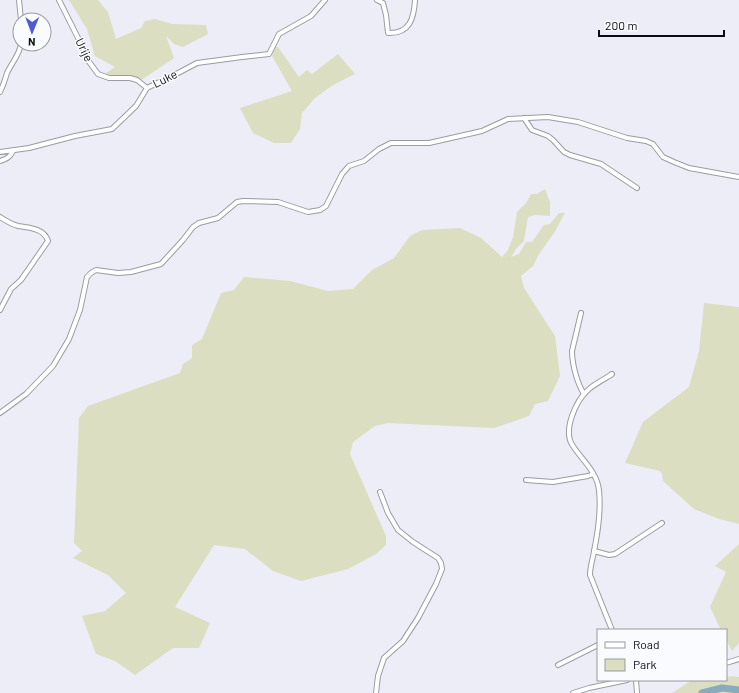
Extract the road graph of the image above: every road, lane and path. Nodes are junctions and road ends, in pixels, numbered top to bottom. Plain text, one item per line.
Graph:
1 (19, 0) edge
2 (59, 0) edge
3 (325, 0) edge
4 (377, 0) edge
5 (415, 0) edge
6 (20, 12) edge
7 (19, 52) edge
8 (146, 88) junction
9 (0, 92) edge
10 (524, 118) junction
11 (13, 151) junction
12 (0, 152) edge
13 (0, 160) edge
14 (739, 177) edge
15 (637, 188) dead end
16 (0, 217) edge
17 (0, 310) edge
18 (581, 313) dead end
19 (612, 374) dead end
20 (584, 394) junction
21 (0, 413) edge
22 (593, 474) junction
23 (526, 480) dead end
24 (380, 492) dead end
25 (662, 523) dead end
26 (594, 551) junction
27 (612, 629) edge
28 (597, 646) edge
29 (739, 659) edge
30 (727, 663) edge
31 (558, 665) dead end
32 (622, 681) edge
33 (636, 681) edge
34 (376, 693) edge
35 (573, 693) edge
36 (637, 693) edge

1 - 6 street
2 - 8 street, Urije
3 - 8 street, Luke
4 - 5 street
7 - 9 street
8 - 11 street, Luke
10 - 14 street
10 - 15 street
10 - 21 street
11 - 12 street, Luke
11 - 13 street
16 - 17 street
18 - 20 street
19 - 20 street
20 - 22 street
22 - 23 street
22 - 26 street
24 - 34 street
25 - 26 street
26 - 27 street
28 - 31 street
29 - 30 street
32 - 35 street
33 - 36 street

